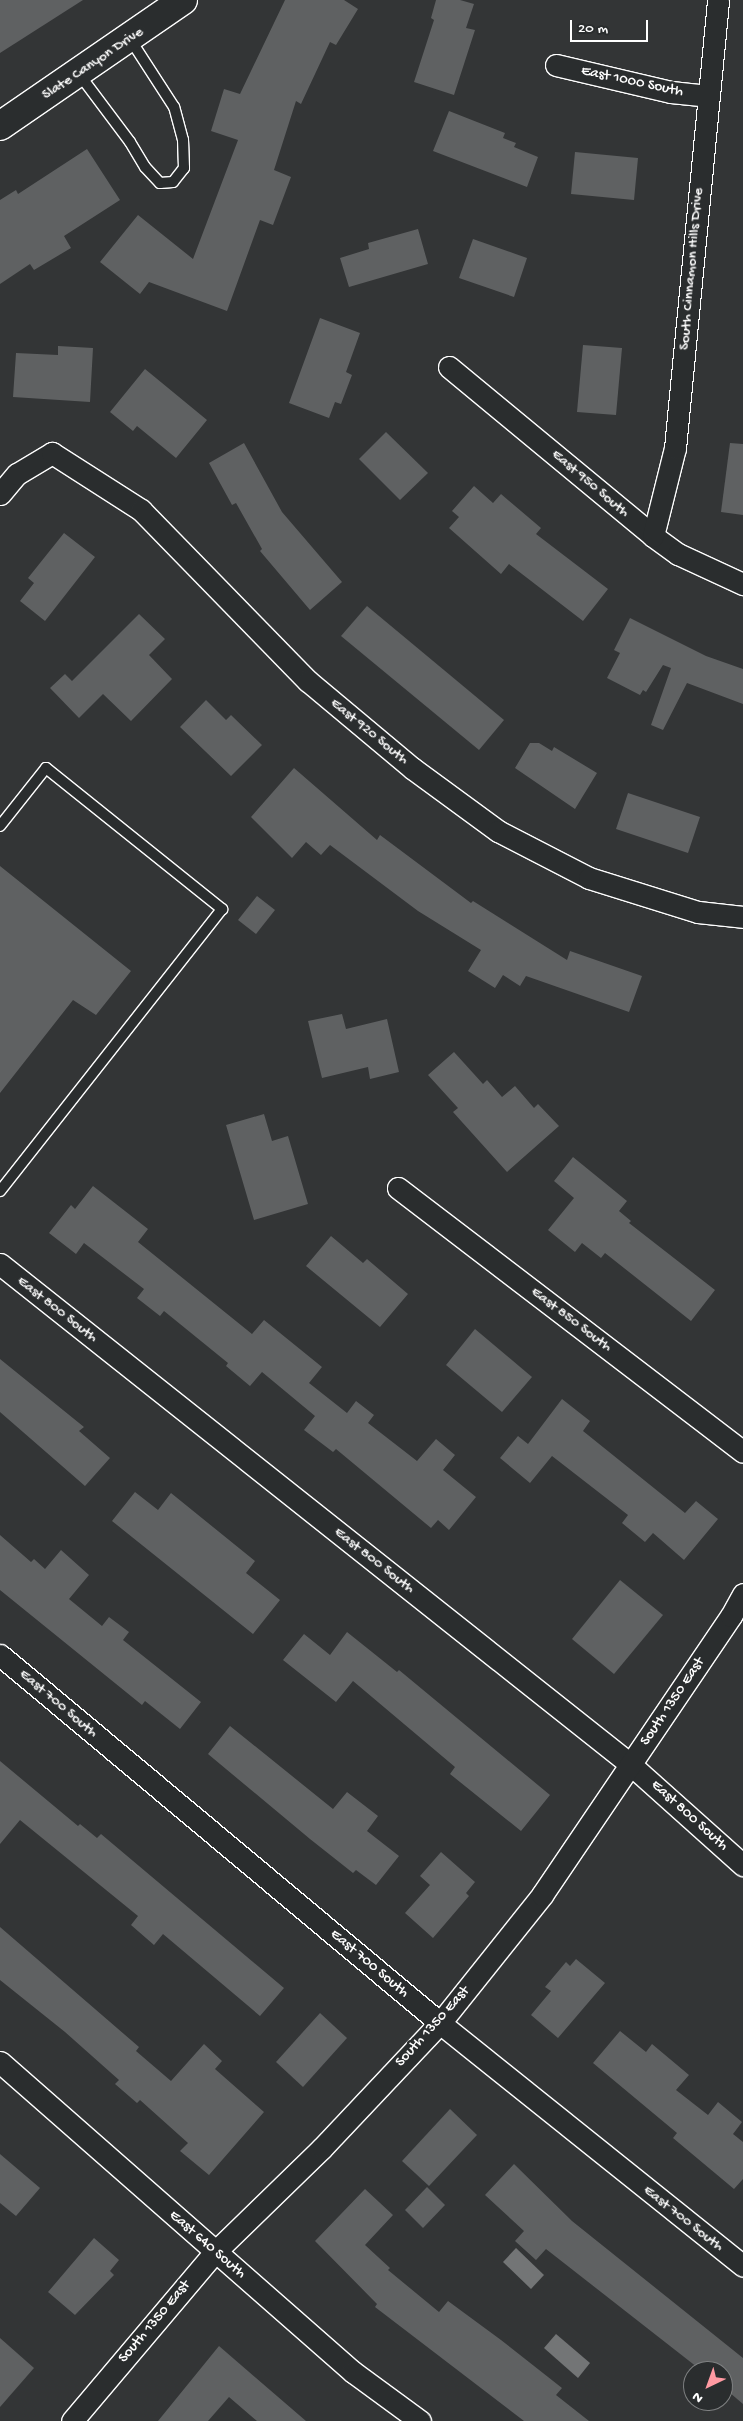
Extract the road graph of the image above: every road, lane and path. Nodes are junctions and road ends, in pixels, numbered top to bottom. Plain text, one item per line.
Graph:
1 (184, 0) edge
2 (718, 0) edge
3 (130, 39) junction
4 (556, 65) dead end
5 (78, 74) junction
6 (708, 96) junction
7 (0, 126) edge
8 (449, 367) dead end
9 (0, 494) edge
10 (653, 536) junction
11 (743, 584) edge
12 (0, 826) edge
13 (743, 917) edge
14 (398, 1188) dead end
15 (0, 1191) edge
16 (0, 1264) edge
17 (743, 1452) edge
18 (743, 1594) edge
19 (0, 1655) edge
20 (630, 1764) junction
21 (743, 1865) edge
22 (440, 2024) junction
23 (0, 2062) edge
24 (214, 2253) junction
25 (743, 2266) edge
26 (72, 2421) edge
27 (420, 2421) edge

1 - 3 street, Slate Canyon Drive
2 - 6 street, South Cinnamon Hills Drive
3 - 5 street, Slate Canyon Drive
3 - 5 lane
4 - 6 street, East 1000 South
5 - 7 street, Slate Canyon Drive
6 - 10 street, South Cinnamon Hills Drive
8 - 10 street, East 950 South
9 - 13 street, East 920 South
10 - 11 street, East 950 South
12 - 15 lane
14 - 17 street, East 850 South
16 - 20 street, East 800 South
18 - 20 street, South 1350 East
19 - 22 street, East 700 South
20 - 21 street, East 800 South
20 - 22 street, South 1350 East
22 - 24 street, South 1350 East
22 - 25 street, East 700 South
23 - 24 street, East 640 South
24 - 26 street, South 1350 East
24 - 27 street, East 640 South

